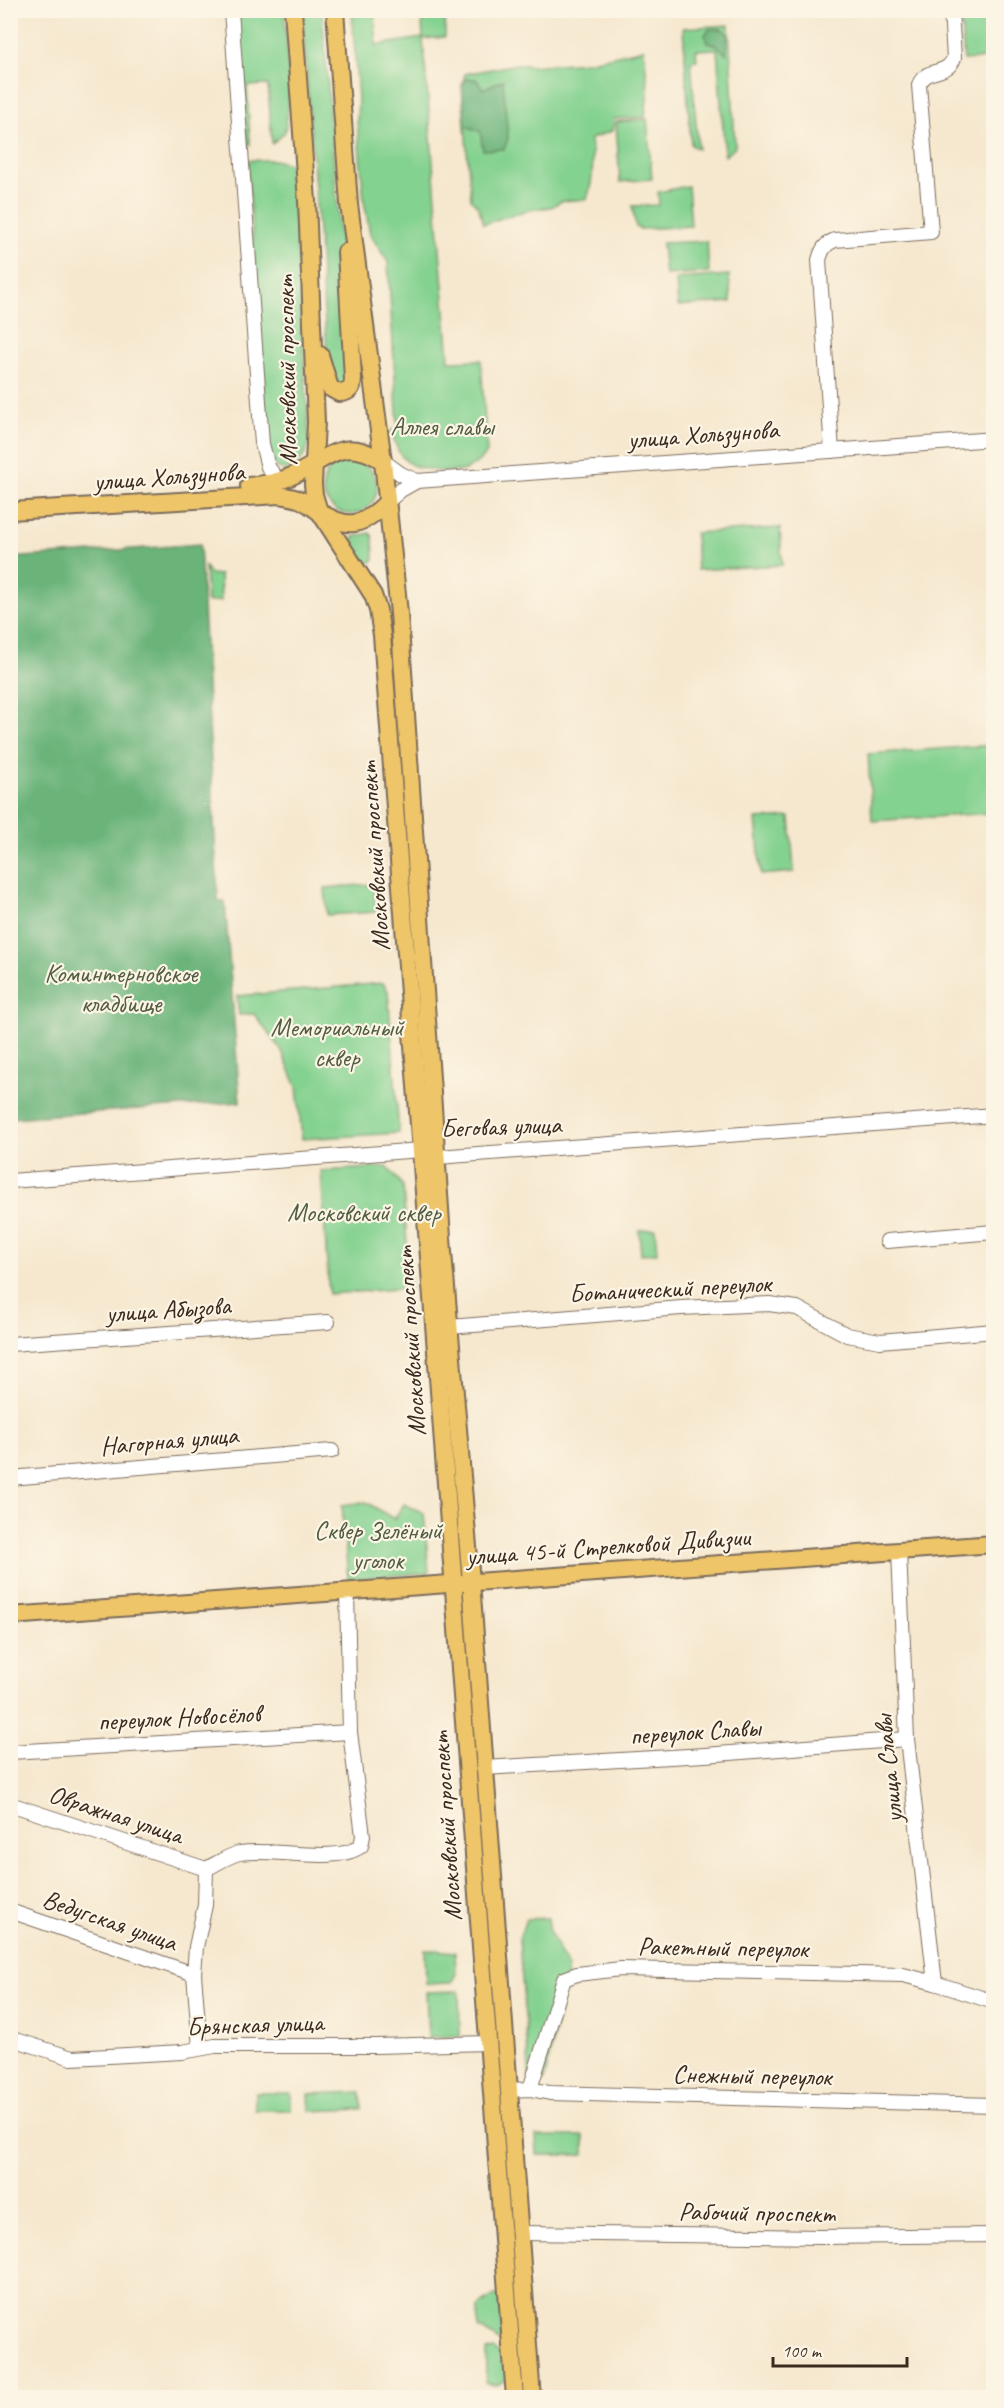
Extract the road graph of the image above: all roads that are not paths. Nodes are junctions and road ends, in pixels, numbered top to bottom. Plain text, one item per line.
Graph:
1 (231, 10) edge
2 (293, 10) edge
3 (335, 10) edge
4 (951, 10) edge
5 (349, 204) junction
6 (312, 324) junction
7 (993, 439) edge
8 (832, 451) junction
9 (383, 462) junction
10 (315, 463) junction
11 (417, 481) junction
12 (279, 482) junction
13 (387, 502) junction
14 (10, 503) edge
15 (10, 511) edge
16 (319, 511) junction
17 (993, 1115) edge
18 (421, 1150) junction
19 (438, 1157) junction
20 (10, 1181) edge
21 (993, 1232) edge
22 (886, 1241) dead end
23 (328, 1322) dead end
24 (449, 1327) junction
25 (993, 1331) edge
26 (10, 1344) edge
27 (332, 1451) dead end
28 (10, 1478) edge
29 (993, 1544) edge
30 (899, 1551) junction
31 (463, 1582) junction
32 (347, 1592) junction
33 (10, 1616) edge
34 (350, 1732) junction
35 (907, 1739) junction
36 (10, 1752) edge
37 (486, 1768) junction
38 (10, 1804) edge
39 (206, 1869) junction
40 (10, 1911) edge
41 (194, 1974) junction
42 (935, 1983) junction
43 (993, 2002) edge
44 (10, 2038) edge
45 (506, 2042) junction
46 (488, 2043) junction
47 (200, 2048) junction
48 (530, 2089) junction
49 (509, 2090) junction
50 (993, 2105) edge
51 (520, 2233) junction
52 (993, 2235) edge
53 (515, 2397) edge
54 (532, 2397) edge

1 - 12 street
2 - 6 main road, Московский проспект
3 - 5 main road, Московский проспект
4 - 8 street
5 - 6 main road
5 - 9 main road, Московский проспект
6 - 10 main road, Московский проспект
7 - 8 street, улица Хользунова
8 - 11 street, улица Хользунова
9 - 10 main road, улица Хользунова
9 - 11 street, улица Хользунова
9 - 13 main road, Московский проспект
10 - 12 main road, улица Хользунова
10 - 16 main road, Московский проспект
11 - 13 street, улица Хользунова
12 - 14 main road, улица Хользунова
13 - 16 main road, улица Хользунова
13 - 19 main road, Московский проспект
15 - 16 main road, улица Хользунова
16 - 18 main road, Московский проспект
17 - 19 street, Беговая улица
18 - 19 street, Беговая улица
18 - 20 street, Беговая улица
18 - 31 main road, Московский проспект
19 - 24 main road, Московский проспект
21 - 22 street
23 - 26 street, улица Абызова
24 - 25 street, Ботанический переулок
24 - 31 main road, Московский проспект
27 - 28 street, Нагорная улица
29 - 30 main road, улица 45-й Стрелковой Дивизии
30 - 31 main road, улица 45-й Стрелковой Дивизии
30 - 35 street, улица Славы
31 - 32 main road, улица 45-й Стрелковой Дивизии
31 - 37 main road, Московский проспект
31 - 46 main road, Московский проспект
32 - 33 main road, улица 45-й Стрелковой Дивизии
32 - 34 street
34 - 36 street, переулок Новосёлов
34 - 39 street
35 - 37 street, переулок Славы
35 - 42 street, улица Славы
37 - 45 main road, Московский проспект
38 - 39 street, Овражная улица
39 - 41 street
40 - 41 street, Ведугская улица
41 - 47 street
42 - 43 street, Ракетный переулок
42 - 48 street, Ракетный переулок
44 - 47 street, Брянская улица
45 - 46 main road, Брянская улица
45 - 49 main road, Московский проспект
46 - 47 street, Брянская улица
46 - 53 main road, Московский проспект
48 - 49 street, Снежный переулок
48 - 50 street, Снежный переулок
49 - 51 main road, Московский проспект
51 - 52 street, Рабочий проспект
51 - 54 main road, Московский проспект

